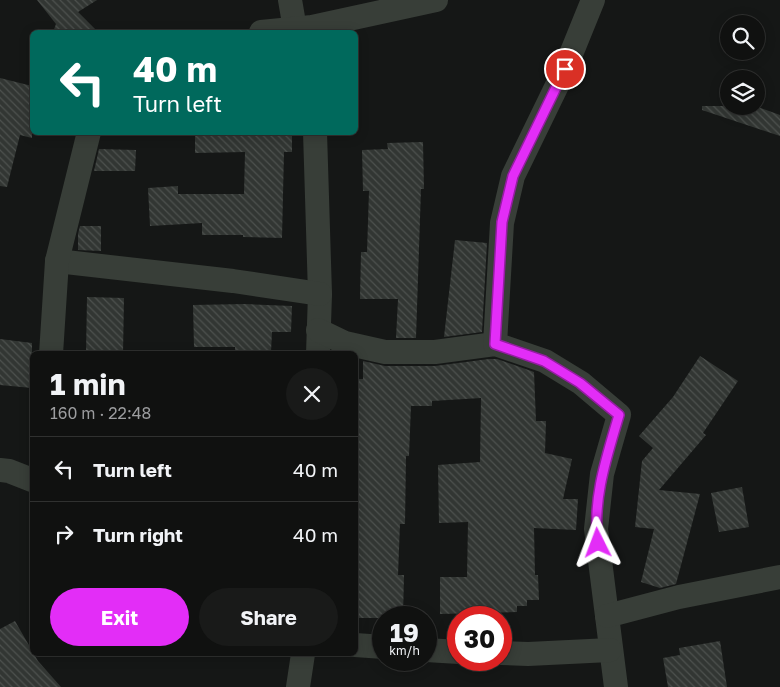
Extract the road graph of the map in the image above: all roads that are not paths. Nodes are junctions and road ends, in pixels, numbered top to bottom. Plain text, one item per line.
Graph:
1 (290, 0) edge
2 (436, 0) edge
3 (593, 0) edge
4 (307, 29) edge
5 (292, 30) edge
6 (88, 135) edge
7 (315, 135) edge
8 (57, 260) junction
9 (320, 294) junction
10 (318, 330) junction
11 (495, 344) junction
12 (51, 351) edge
13 (318, 351) edge
14 (0, 470) edge
15 (30, 479) edge
16 (780, 577) edge
17 (607, 616) junction
18 (358, 645) edge
19 (372, 646) edge
20 (610, 650) junction
21 (512, 653) edge
22 (303, 656) edge
23 (298, 687) edge
24 (616, 687) edge

1 - 4 street
2 - 4 street
3 - 11 street
4 - 5 street
6 - 8 street
7 - 9 street
8 - 9 street
8 - 12 street
9 - 10 street
10 - 11 street
10 - 13 street
11 - 17 street
14 - 15 street
16 - 17 street
17 - 20 street
18 - 19 street
20 - 21 street
20 - 24 street
22 - 23 street

